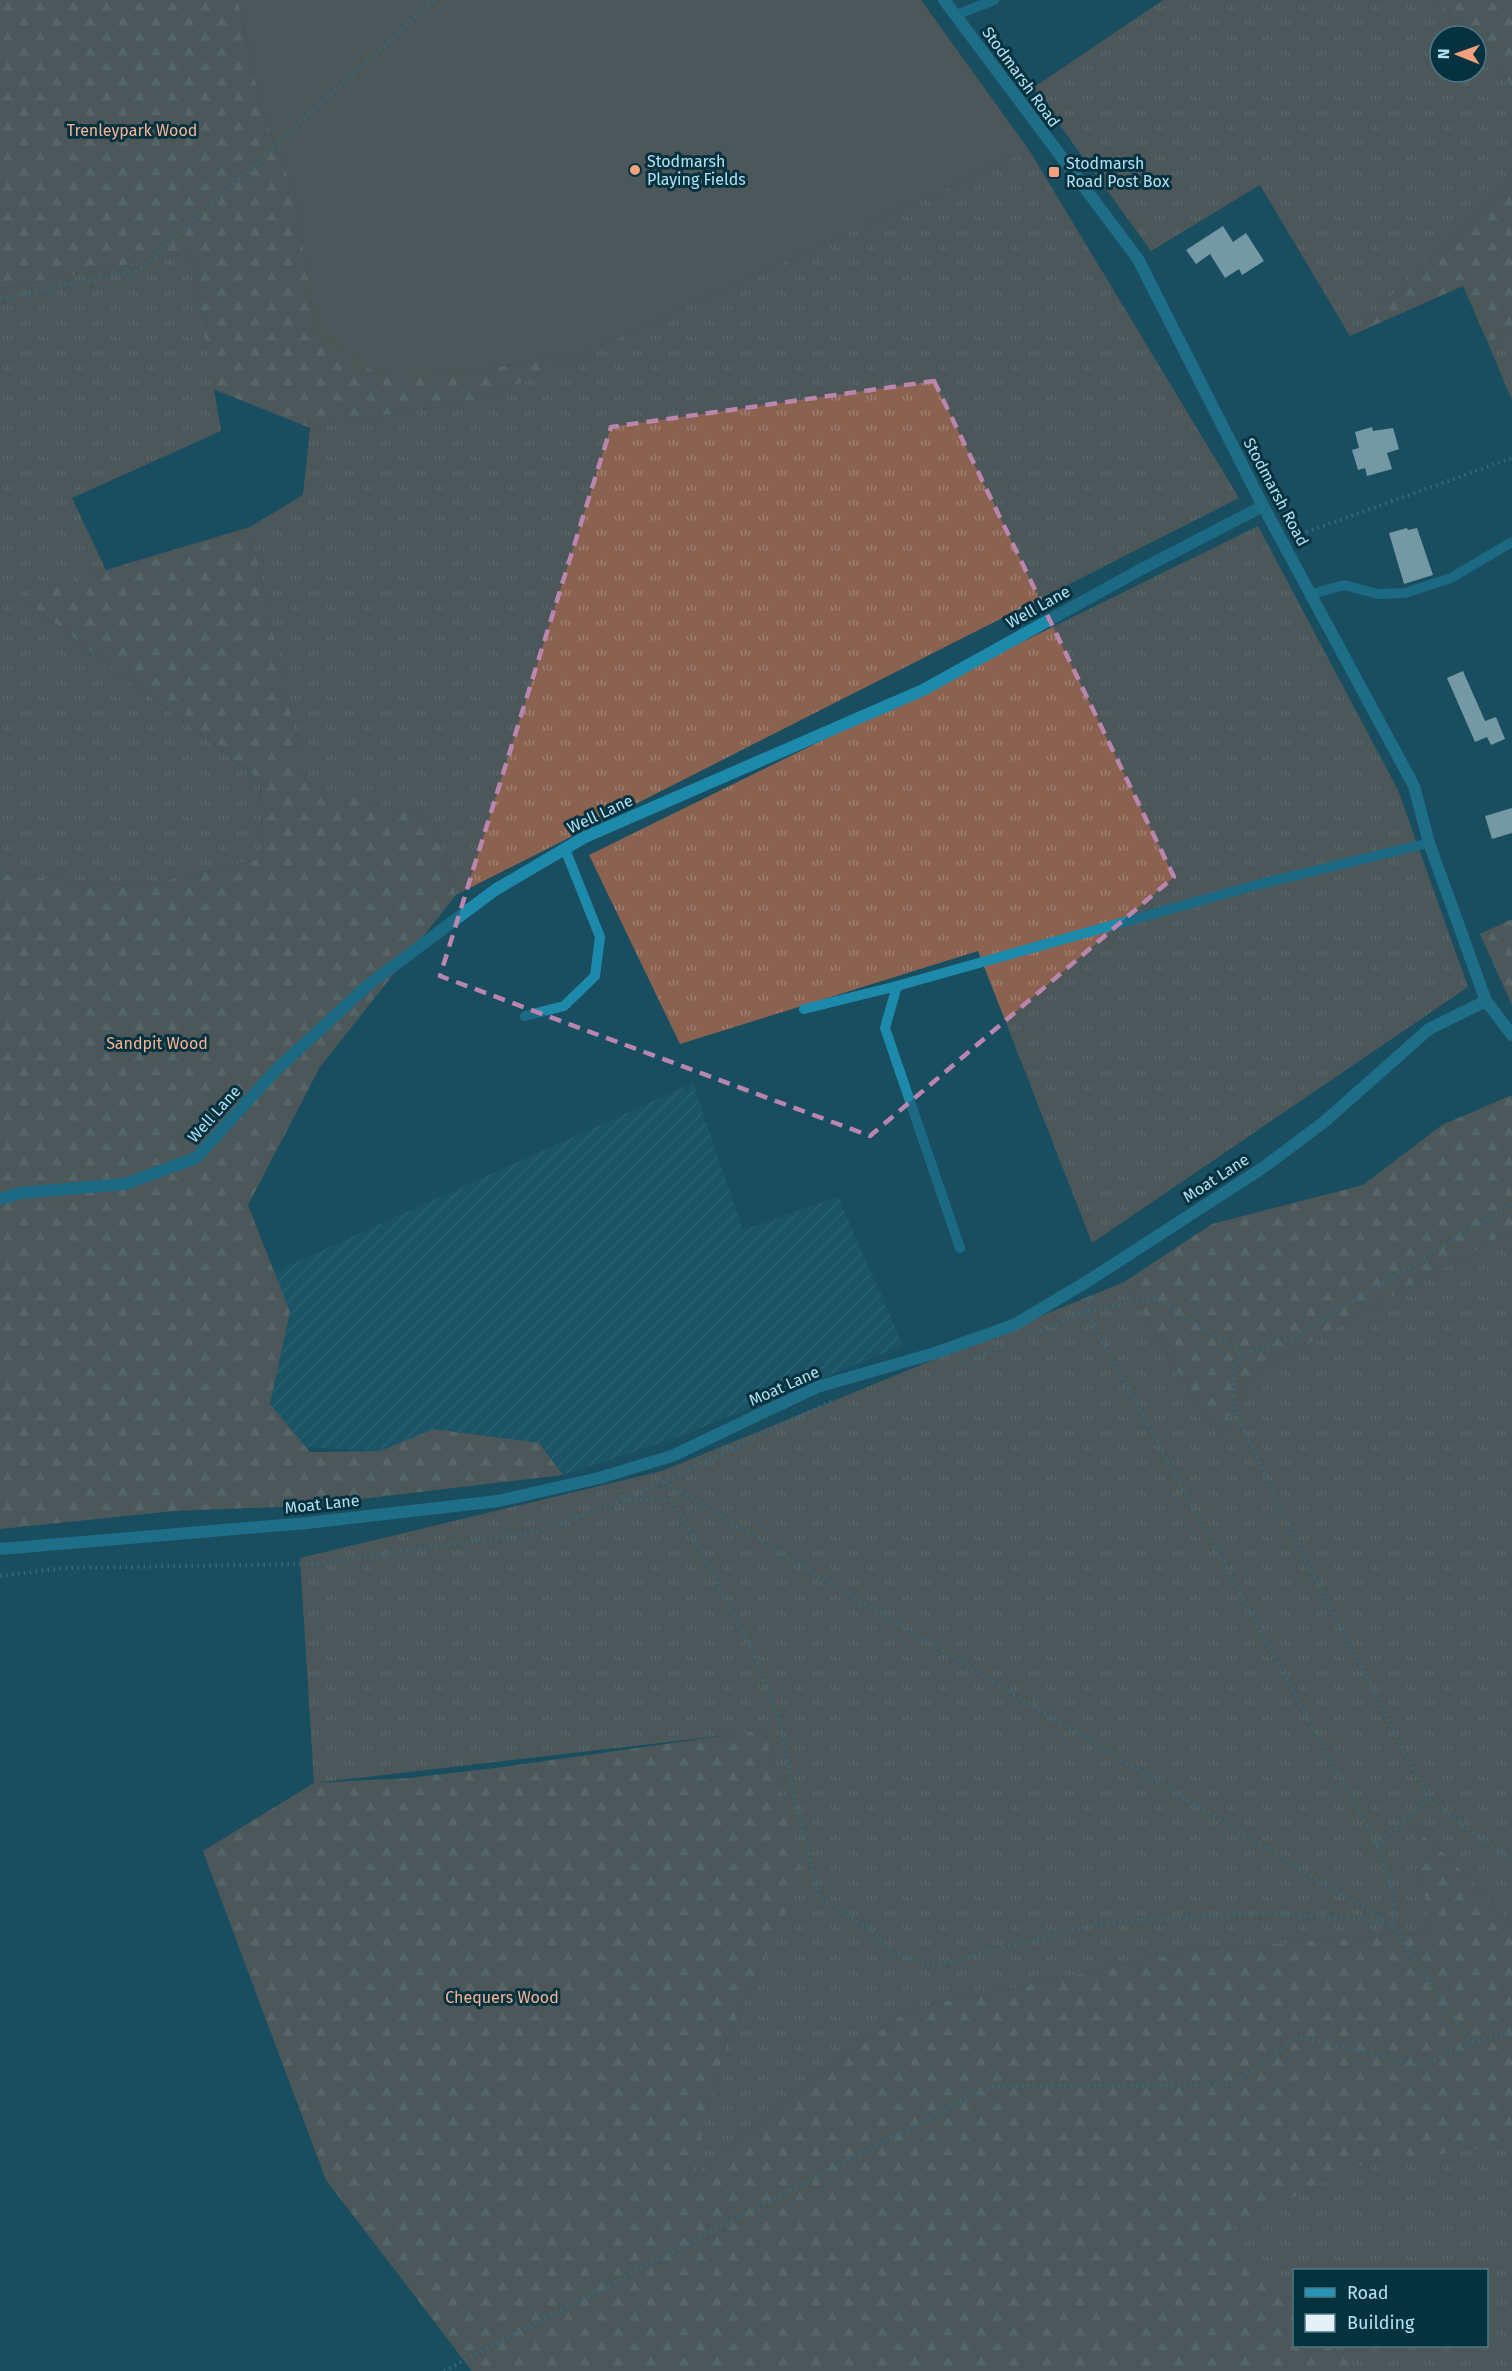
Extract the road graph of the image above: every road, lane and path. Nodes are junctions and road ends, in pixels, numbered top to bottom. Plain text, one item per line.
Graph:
1 (434, 0) edge
2 (944, 0) edge
3 (994, 0) edge
4 (956, 15) junction
5 (0, 299) edge
6 (1512, 458) edge
7 (1263, 506) junction
8 (1283, 540) junction
9 (1512, 542) edge
10 (1312, 594) junction
11 (1429, 843) junction
12 (565, 849) junction
13 (897, 986) junction
14 (1486, 1001) junction
15 (804, 1009) dead end
16 (525, 1017) dead end
17 (1512, 1035) edge
18 (0, 1199) edge
19 (1512, 1204) edge
20 (960, 1248) dead end
21 (1086, 1311) junction
22 (1021, 1340) dead end
23 (1010, 1344) dead end
24 (1244, 1354) junction
25 (956, 1364) dead end
26 (837, 1399) dead end
27 (609, 1474) junction
28 (665, 1482) junction
29 (624, 1500) junction
30 (0, 1549) edge
31 (0, 1576) edge
32 (1429, 1799) junction
33 (1377, 1845) junction
34 (1512, 1861) edge
35 (1392, 1925) junction
36 (1512, 2031) edge
37 (1471, 2043) junction
38 (444, 2371) edge

1 - 5 path
2 - 4 street, Stodmarsh Road
3 - 4 lane
4 - 7 street, Stodmarsh Road
6 - 8 path
7 - 8 street, Stodmarsh Road
7 - 12 street, Well Lane
8 - 10 street, Stodmarsh Road
9 - 10 lane
10 - 11 street, Stodmarsh Road
11 - 13 lane
11 - 14 street, Stodmarsh Road
12 - 16 lane
12 - 18 street, Well Lane
13 - 15 lane
13 - 20 lane
14 - 17 street, Stodmarsh Road
14 - 27 street, Moat Lane
19 - 24 path
21 - 22 path
21 - 24 path
21 - 33 path
23 - 25 path
24 - 32 path
26 - 28 path
27 - 29 path
27 - 30 street, Moat Lane
28 - 29 path
28 - 35 path
29 - 31 path
29 - 35 path
32 - 33 path
32 - 34 path
33 - 35 path
35 - 37 path
36 - 37 path
37 - 38 path

